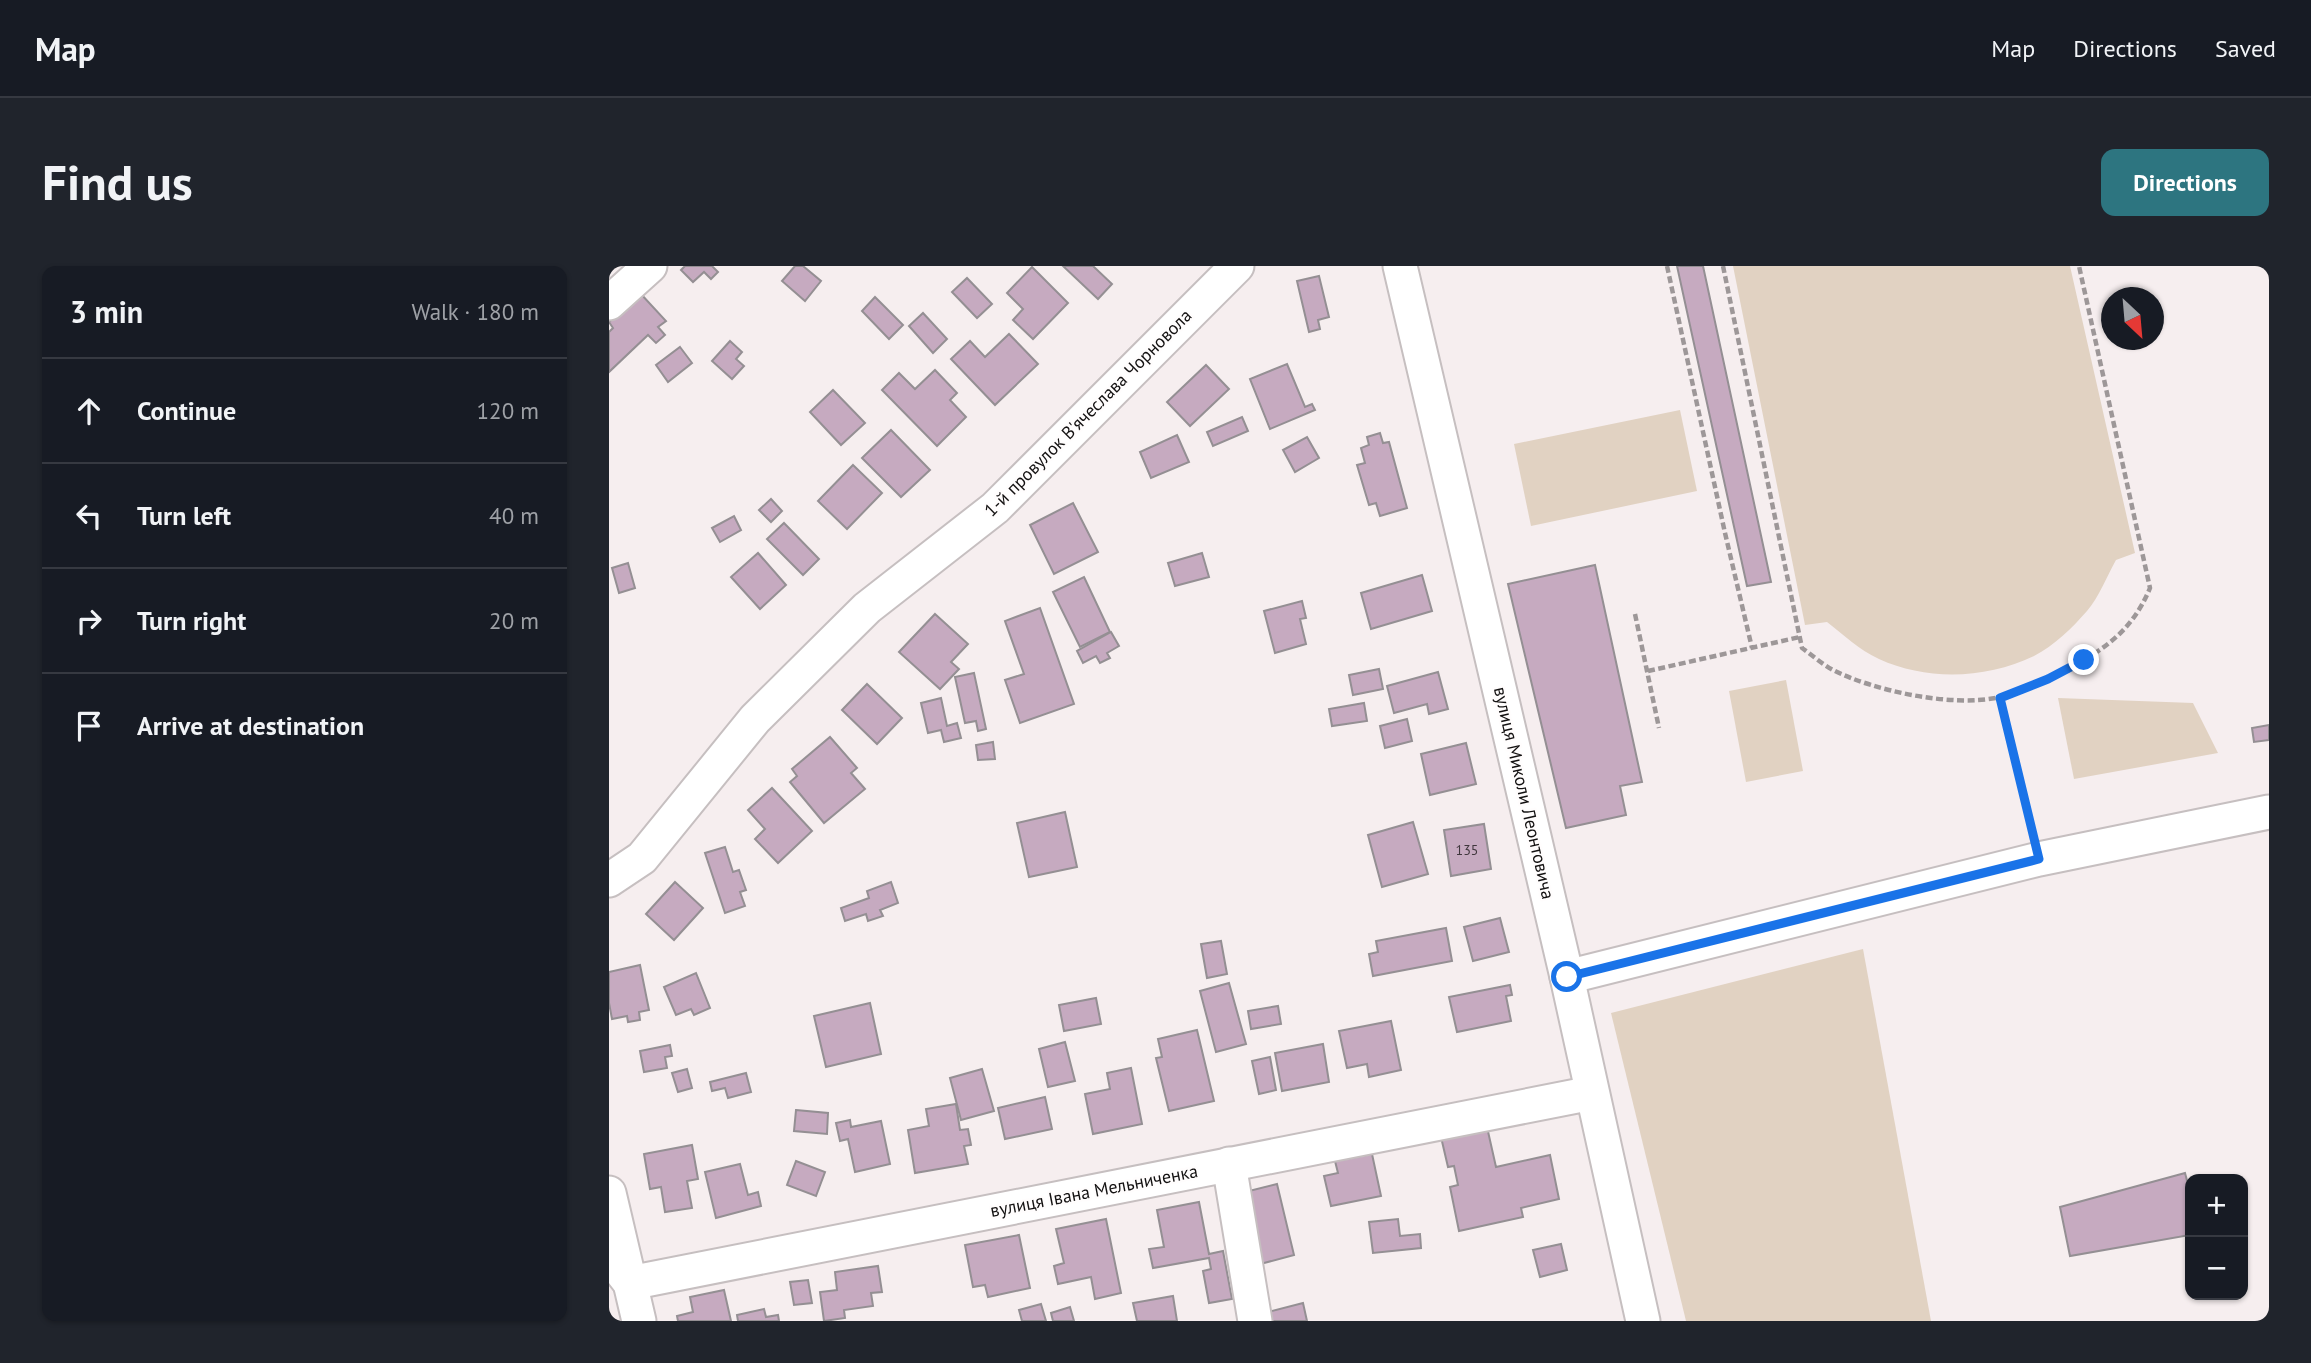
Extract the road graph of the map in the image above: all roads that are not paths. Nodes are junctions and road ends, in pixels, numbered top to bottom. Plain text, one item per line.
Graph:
1 (650, 266) edge
2 (1237, 266) edge
3 (1400, 266) edge
4 (609, 303) edge
5 (2269, 812) edge
6 (609, 880) edge
7 (1567, 977) junction
8 (1592, 1093) junction
9 (1229, 1164) junction
10 (609, 1193) edge
11 (609, 1256) edge
12 (630, 1283) junction
13 (639, 1321) edge
14 (1255, 1321) edge
15 (1643, 1321) edge

1 - 4 street
2 - 6 street, 1-й провулок В'ячеслава Чорновола
3 - 7 street, вулиця Миколи Леонтовича
5 - 7 street
7 - 8 street, вулиця Миколи Леонтовича
8 - 9 street, вулиця Івана Мельниченка
8 - 15 street, вулиця Миколи Леонтовича
9 - 12 street, вулиця Івана Мельниченка
9 - 14 street
10 - 12 street
11 - 12 street
12 - 13 street

